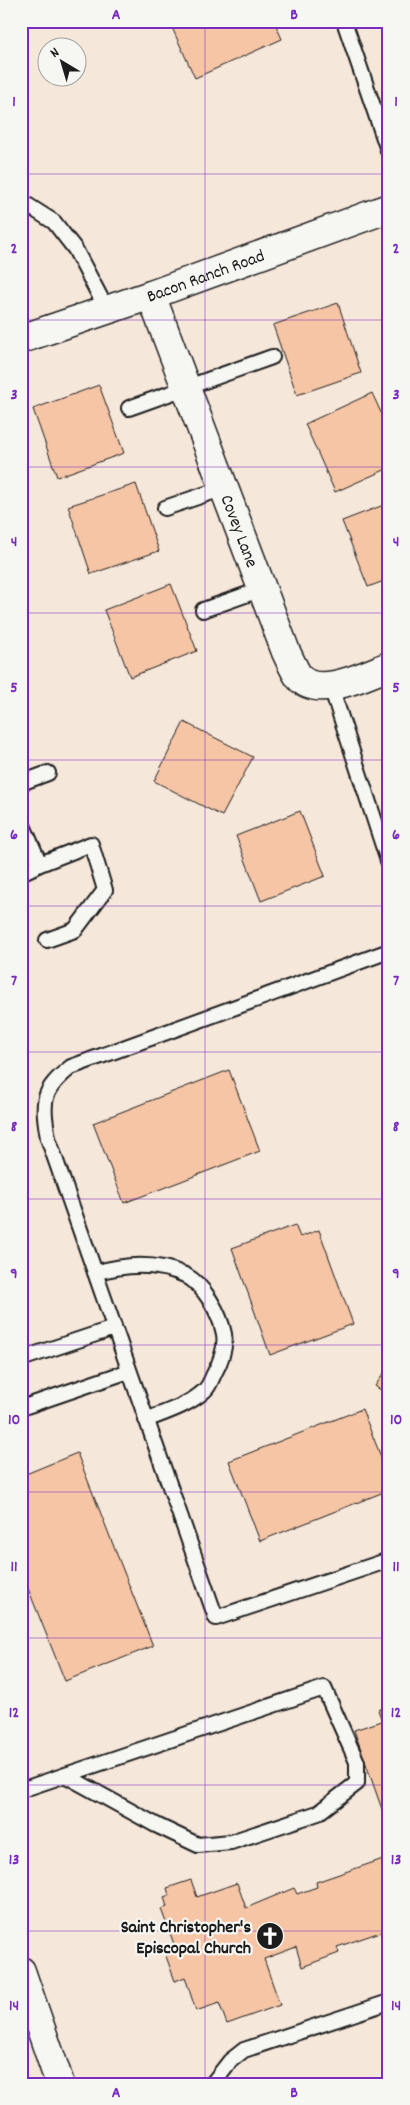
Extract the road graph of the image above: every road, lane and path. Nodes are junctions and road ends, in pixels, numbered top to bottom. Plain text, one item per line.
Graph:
1 (344, 21) edge
2 (389, 153) edge
3 (21, 201) edge
4 (389, 208) edge
5 (151, 295) junction
6 (107, 310) junction
7 (21, 339) edge
8 (272, 357) dead end
9 (186, 388) junction
10 (129, 408) dead end
11 (224, 488) junction
12 (165, 508) dead end
13 (262, 589) junction
14 (203, 610) dead end
15 (389, 666) edge
16 (331, 687) junction
17 (48, 773) dead end
18 (21, 783) edge
19 (21, 821) edge
20 (388, 861) edge
21 (40, 864) junction
22 (21, 873) edge
23 (47, 940) dead end
24 (389, 952) edge
25 (95, 1273) junction
26 (114, 1328) junction
27 (21, 1359) edge
28 (129, 1371) junction
29 (21, 1408) edge
30 (146, 1420) junction
31 (389, 1560) edge
32 (65, 1775) junction
33 (21, 1790) edge
34 (21, 1970) edge
35 (389, 2002) edge
36 (60, 2084) edge
37 (212, 2084) edge

1 - 2 lane
3 - 6 lane
4 - 5 street, Bacon Ranch Road
5 - 6 street, Bacon Ranch Road
5 - 9 street, Covey Lane
6 - 7 street, Bacon Ranch Road
8 - 9 lane
9 - 10 lane
9 - 11 street, Covey Lane
11 - 12 lane
11 - 13 street, Covey Lane
13 - 14 lane
13 - 16 street, Covey Lane
15 - 16 street
16 - 20 lane
17 - 18 lane
19 - 21 lane
21 - 22 lane
21 - 23 lane
24 - 25 lane
25 - 26 lane
25 - 30 lane
26 - 27 lane
26 - 28 lane
28 - 29 lane
28 - 30 lane
30 - 31 lane
32 - 32 lane
32 - 33 lane
34 - 36 street
35 - 37 lane

